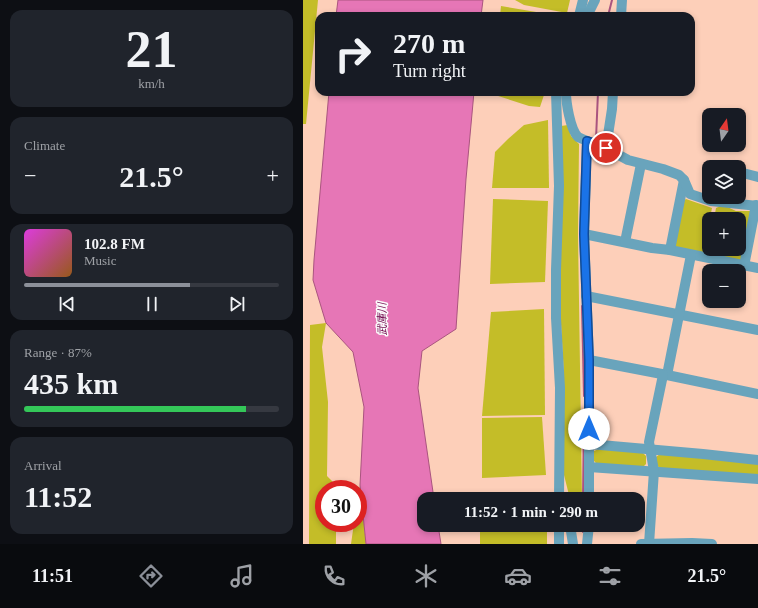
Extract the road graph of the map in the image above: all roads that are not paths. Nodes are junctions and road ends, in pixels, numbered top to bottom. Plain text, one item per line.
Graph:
1 (583, 0) edge
2 (595, 0) edge
3 (622, 0) edge
4 (580, 12) edge
5 (589, 12) edge
6 (621, 12) edge
7 (556, 96) edge
8 (567, 96) edge
9 (613, 96) edge
10 (587, 141) junction
11 (606, 148) junction
12 (641, 164) junction
13 (746, 174) edge
14 (758, 177) edge
15 (684, 180) junction
16 (702, 197) edge
17 (744, 204) edge
18 (757, 206) edge
19 (584, 234) junction
20 (625, 242) junction
21 (670, 250) junction
22 (691, 255) junction
23 (734, 264) edge
24 (744, 264) edge
25 (746, 266) edge
26 (758, 268) edge
27 (586, 296) junction
28 (678, 314) junction
29 (758, 330) edge
30 (589, 360) junction
31 (665, 375) junction
32 (758, 394) edge
33 (589, 444) junction
34 (650, 449) junction
35 (758, 460) edge
36 (589, 467) junction
37 (654, 471) junction
38 (559, 472) junction
39 (758, 479) edge
40 (559, 492) edge
41 (563, 492) edge
42 (589, 492) edge
43 (559, 532) edge
44 (571, 532) edge
45 (588, 532) edge
46 (559, 544) edge
47 (573, 544) edge
48 (587, 544) edge
49 (641, 544) edge
50 (649, 544) edge
51 (712, 544) edge

1 - 4 street
2 - 5 street
3 - 6 street
7 - 38 street
8 - 10 street
9 - 11 street
10 - 11 street
10 - 19 street
11 - 12 street
12 - 15 street
12 - 20 street
13 - 14 street
15 - 16 street
15 - 21 street
17 - 18 street
18 - 24 street
19 - 20 street
19 - 27 street
20 - 21 street
21 - 22 street
22 - 23 street
22 - 28 street
25 - 26 street
27 - 28 street
27 - 30 street
28 - 29 street
28 - 31 street
30 - 31 street
30 - 33 street
31 - 32 street
31 - 34 street
33 - 34 street
33 - 36 street
34 - 35 street
34 - 37 street
36 - 37 street
36 - 42 street
37 - 39 street
37 - 50 street
38 - 40 street
38 - 41 street
43 - 46 street
44 - 47 street
45 - 48 street
49 - 50 street
50 - 51 street

